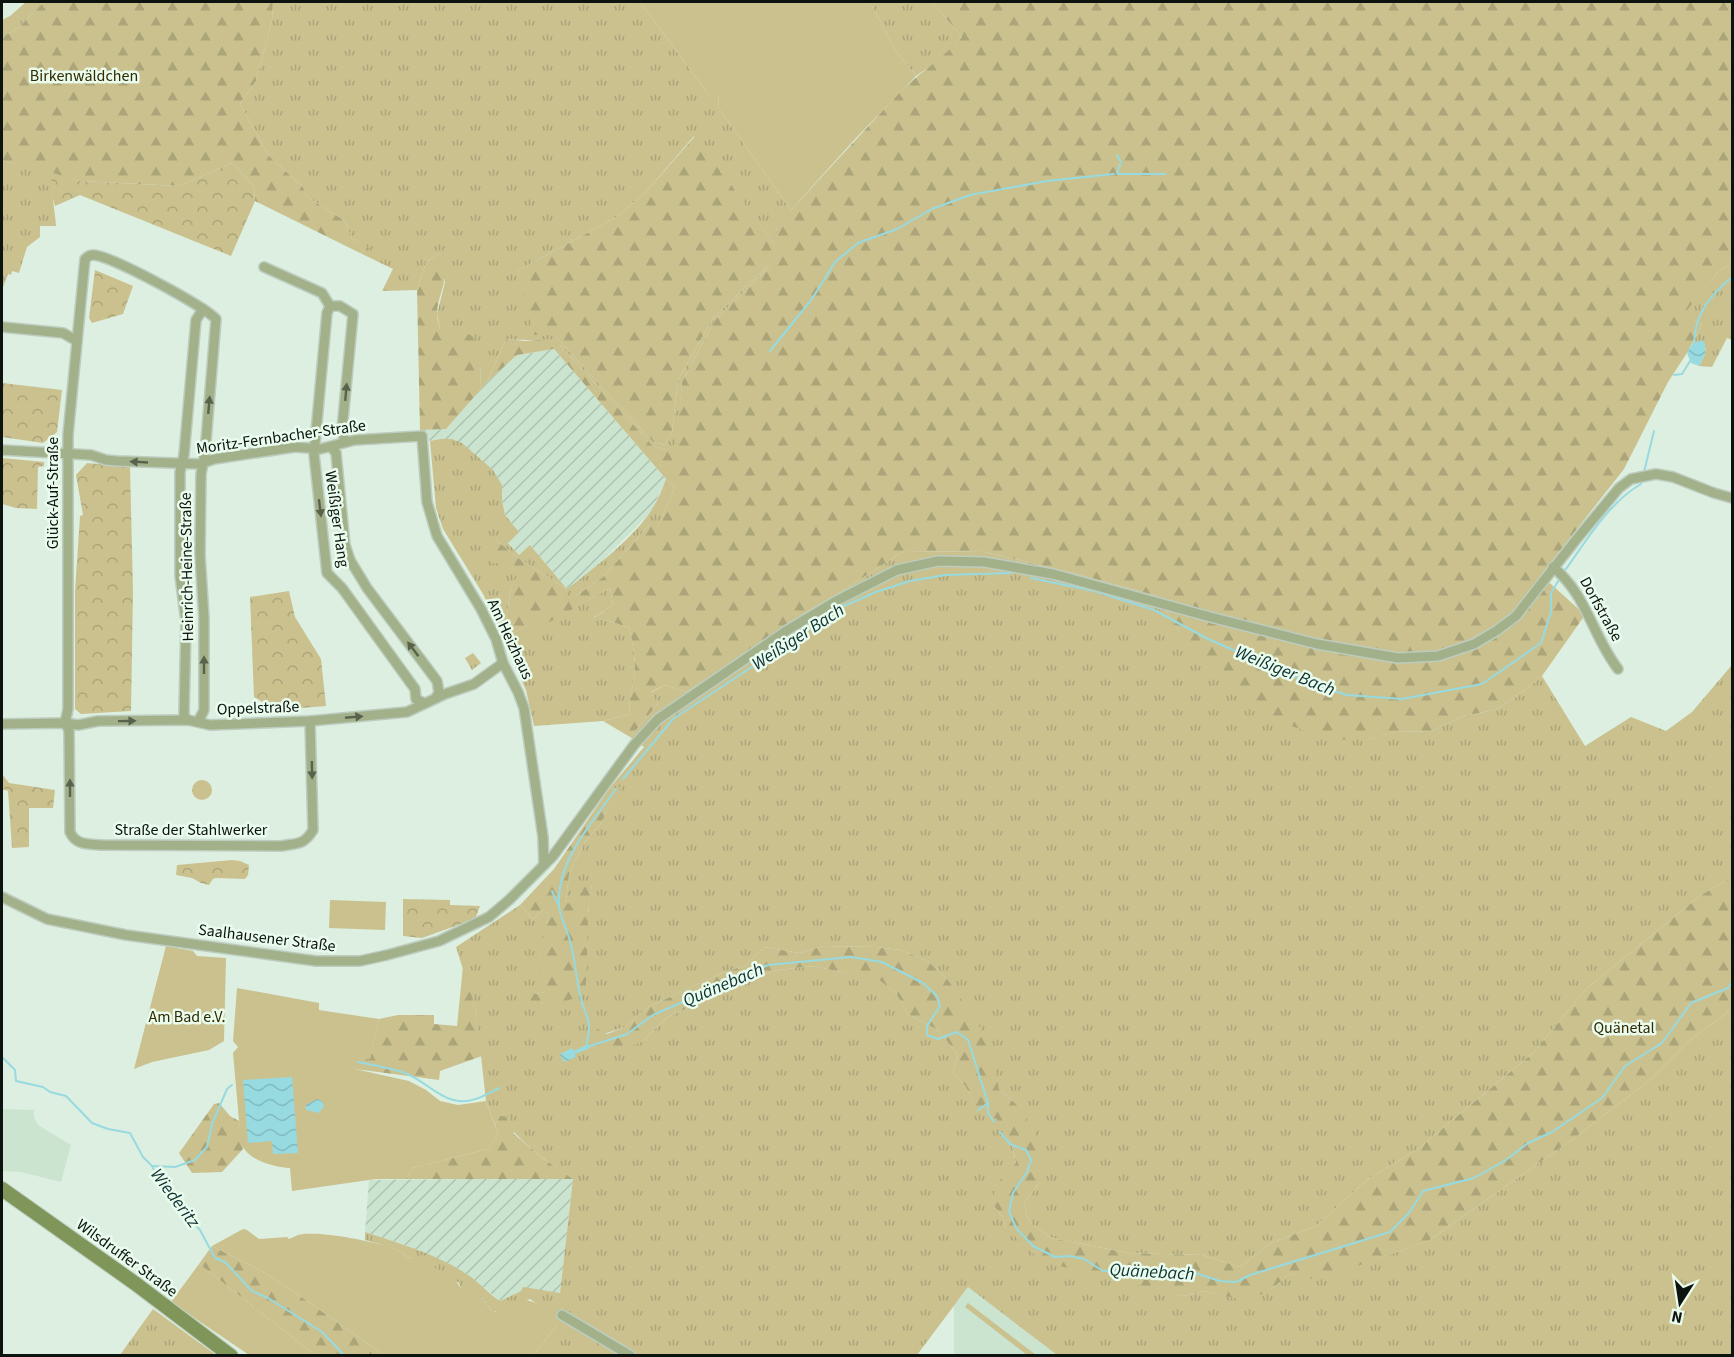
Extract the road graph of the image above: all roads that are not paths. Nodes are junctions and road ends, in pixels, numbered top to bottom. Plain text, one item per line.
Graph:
1 (264, 267) dead end
2 (335, 306) junction
3 (203, 309) junction
4 (2, 327) edge
5 (77, 341) junction
6 (422, 436) joint
7 (345, 442) junction
8 (332, 447) junction
9 (314, 449) junction
10 (2, 450) edge
11 (67, 454) junction
12 (203, 463) junction
13 (182, 464) junction
14 (1732, 498) edge
15 (1559, 572) junction
16 (503, 663) junction
17 (1618, 669) dead end
18 (436, 698) junction
19 (424, 703) junction
20 (193, 721) junction
21 (310, 721) junction
22 (64, 723) junction
23 (2, 724) edge
24 (544, 865) junction
25 (2, 897) edge
26 (2, 1190) edge
27 (562, 1315) dead end
28 (231, 1356) edge
29 (631, 1356) edge

1 - 2 street
7 -> 2 street
2 - 9 street, Weißiger Hang
3 - 5 street
12 -> 3 street, Heinrich-Heine-Straße
3 - 13 street, Heinrich-Heine-Straße
4 - 5 street
5 - 11 street, Glück-Auf-Straße
6 - 7 street, Moritz-Fernbacher-Straße
6 - 16 street, Am Heizhaus
7 - 8 street, Moritz-Fernbacher-Straße
8 - 9 street, Moritz-Fernbacher-Straße
18 -> 8 street, Weißiger Hang
9 - 12 street, Moritz-Fernbacher-Straße
9 -> 19 street, Weißiger Hang
10 - 11 street, Moritz-Fernbacher-Straße
13 -> 11 street, Moritz-Fernbacher-Straße
11 - 22 street, Glück-Auf-Straße
12 - 13 street, Moritz-Fernbacher-Straße
20 -> 12 street, Heinrich-Heine-Straße
13 - 20 street, Heinrich-Heine-Straße
14 - 15 street, Saalhausener Straße
15 - 17 street, Dorfstraße
15 - 24 street, Saalhausener Straße
16 - 18 street, Oppelstraße
16 - 24 street, Am Heizhaus
18 - 19 street, Oppelstraße
21 -> 19 street, Oppelstraße
20 - 21 street, Oppelstraße
22 -> 20 street, Oppelstraße
21 -> 22 street, Straße der Stahlwerker
22 - 23 street, Oppelstraße
24 - 25 street, Saalhausener Straße
26 - 28 main road, Wilsdruffer Straße
27 - 29 street

